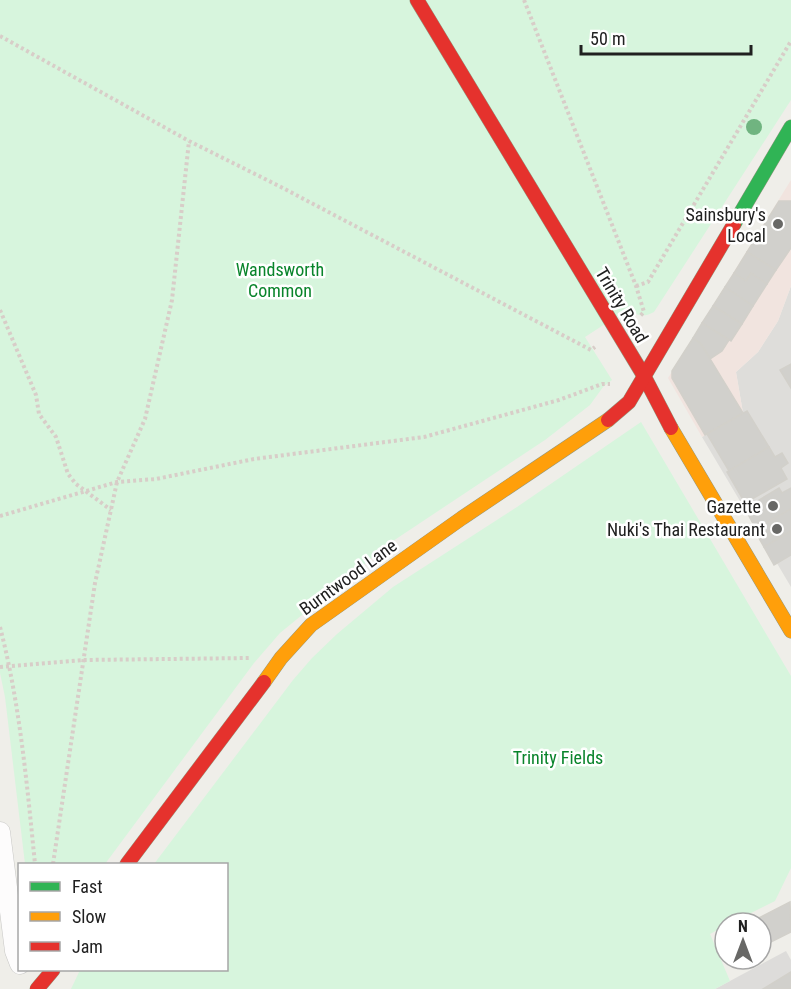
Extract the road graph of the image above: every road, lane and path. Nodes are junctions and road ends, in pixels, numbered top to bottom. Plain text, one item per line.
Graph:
1 (417, 0) edge
2 (524, 0) edge
3 (0, 36) edge
4 (791, 41) edge
5 (791, 127) edge
6 (189, 141) junction
7 (785, 149) edge
8 (636, 286) junction
9 (0, 310) edge
10 (637, 319) dead end
11 (600, 342) dead end
12 (644, 376) junction
13 (612, 385) dead end
14 (117, 482) junction
15 (85, 491) junction
16 (111, 510) junction
17 (0, 516) edge
18 (0, 627) edge
19 (791, 631) edge
20 (281, 658) junction
21 (83, 660) junction
22 (10, 666) junction
23 (0, 667) edge
24 (0, 832) edge
25 (35, 863) edge
26 (53, 863) edge
27 (128, 863) edge
28 (18, 959) edge
29 (25, 971) edge
30 (51, 971) edge
31 (37, 988) edge

1 - 12 main road, Trinity Road
2 - 8 path
3 - 6 path
4 - 8 path
5 - 7 main road, Burntwood Lane
6 - 11 path
6 - 14 path
7 - 12 main road, Burntwood Lane
8 - 10 path
9 - 15 path
12 - 19 main road, Trinity Road
12 - 20 main road, Burntwood Lane
13 - 14 path
14 - 15 path
14 - 16 path
15 - 16 path
15 - 17 path
16 - 21 path
18 - 22 path
20 - 21 path
20 - 27 main road, Burntwood Lane
21 - 22 path
21 - 26 path
22 - 23 path
22 - 25 path
24 - 28 street
29 - 31 street
30 - 31 main road

